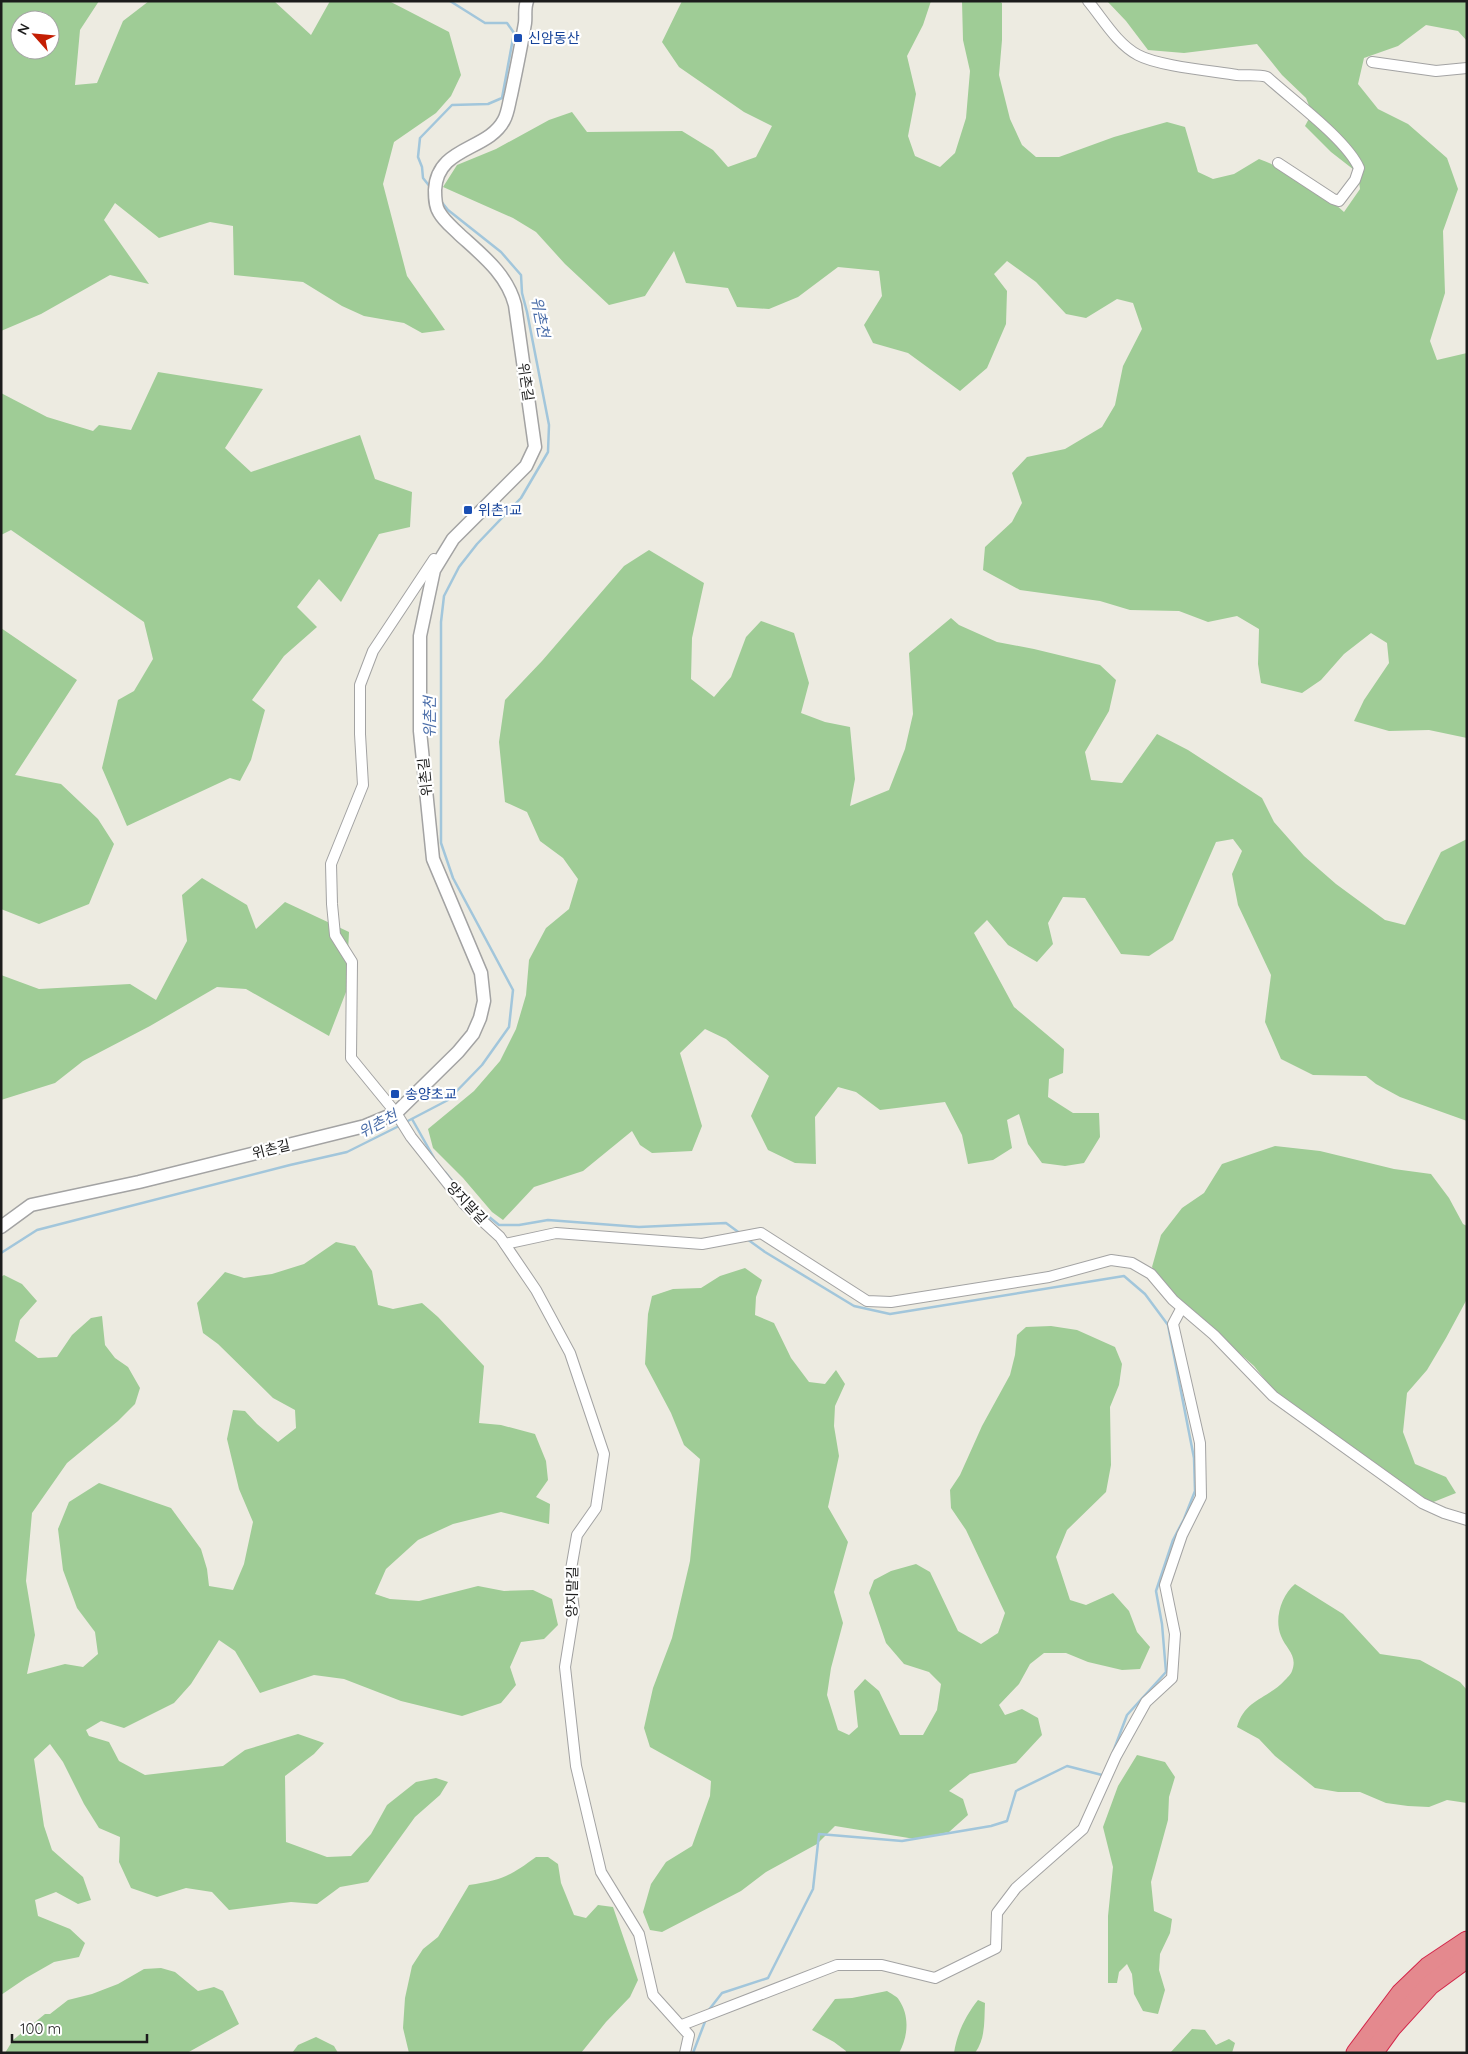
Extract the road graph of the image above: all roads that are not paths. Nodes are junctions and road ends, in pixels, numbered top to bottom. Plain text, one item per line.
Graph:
1 (1088, 1) edge
2 (523, 3) edge
3 (1372, 62) dead end
4 (1467, 68) edge
5 (1278, 162) dead end
6 (446, 550) junction
7 (397, 1116) junction
8 (1, 1227) edge
9 (505, 1244) junction
10 (1181, 1309) junction
11 (1467, 1520) edge
12 (1467, 1941) edge
13 (1467, 1958) edge
14 (682, 2025) junction
15 (685, 2053) edge
16 (1356, 2053) edge
17 (1373, 2053) edge

1 - 5 street
2 - 6 street, 위촌길
3 - 4 street
6 - 7 street, 위촌길
6 - 7 street, 양지말길
7 - 8 street, 위촌길
7 - 9 street, 양지말길
9 - 10 street
9 - 14 street, 양지말길
10 - 11 street
10 - 14 street
12 - 16 highway
13 - 17 highway
14 - 15 street

